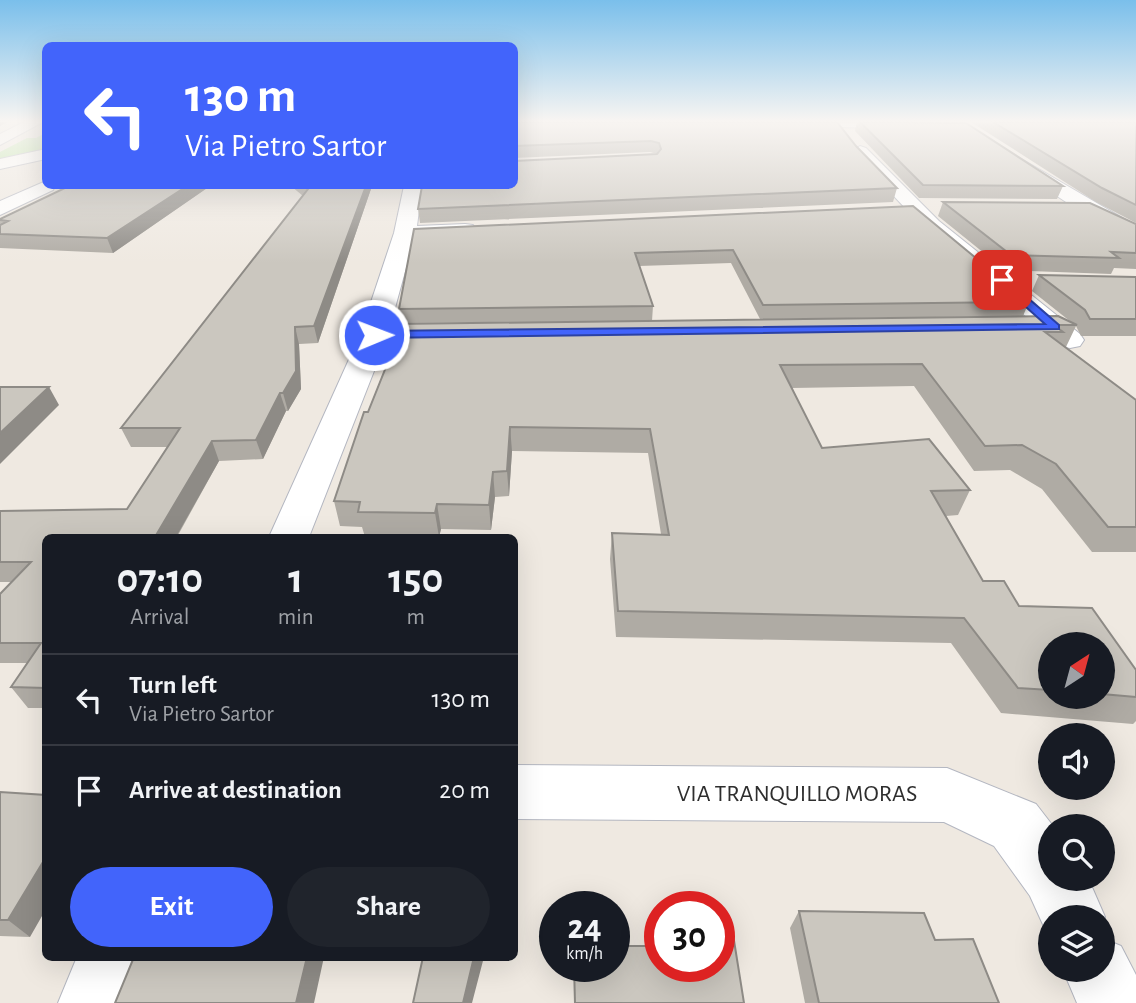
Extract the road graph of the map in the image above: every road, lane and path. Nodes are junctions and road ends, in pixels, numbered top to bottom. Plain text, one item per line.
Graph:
1 (877, 169) edge
2 (1029, 169) edge
3 (42, 188) edge
4 (412, 189) edge
5 (940, 207) edge
6 (915, 208) junction
7 (1048, 208) edge
8 (1088, 208) junction
9 (0, 209) edge
10 (888, 210) edge
11 (487, 229) edge
12 (404, 233) junction
13 (1136, 235) edge
14 (1002, 280) junction
15 (1042, 281) edge
16 (1013, 328) edge
17 (471, 334) edge
18 (374, 335) junction
19 (290, 534) edge
20 (518, 792) edge
21 (1038, 857) edge
22 (110, 961) edge
23 (1103, 982) edge
24 (93, 1003) edge
25 (1113, 1003) edge

1 - 6 street
2 - 8 street
3 - 9 street
4 - 12 street
5 - 6 street
6 - 10 street
6 - 14 street
7 - 8 street
8 - 13 street
11 - 12 street
12 - 18 street
14 - 15 street
14 - 16 street
17 - 18 street
18 - 19 street
20 - 21 street, VIA TRANQUILLO MORAS
22 - 24 street
23 - 25 street

